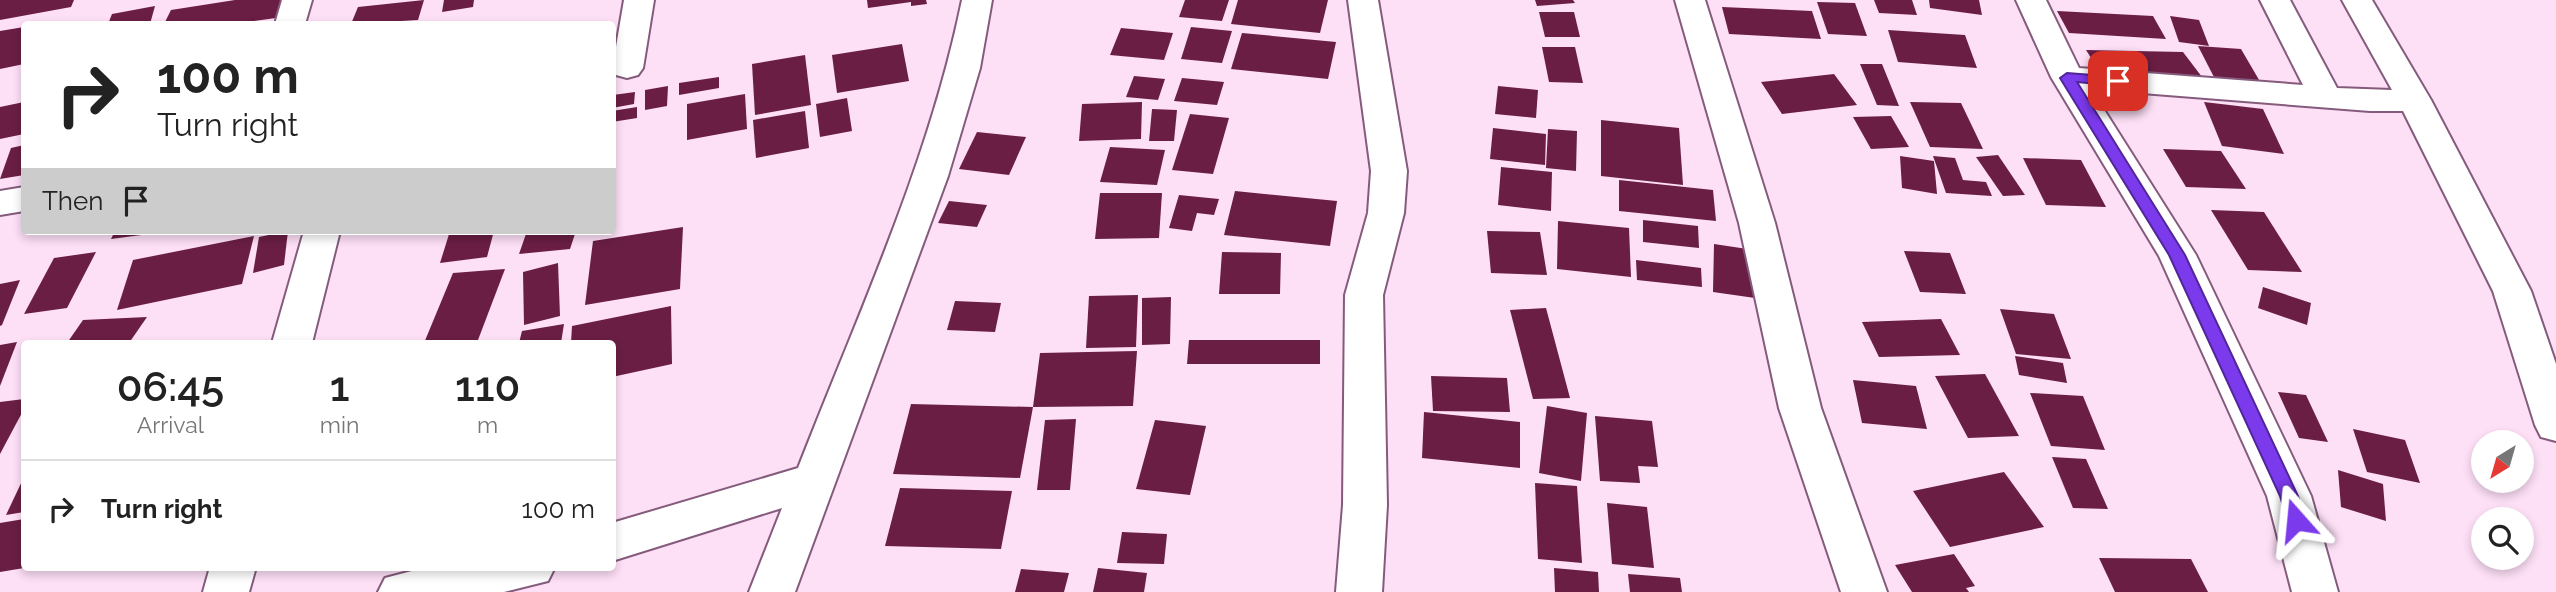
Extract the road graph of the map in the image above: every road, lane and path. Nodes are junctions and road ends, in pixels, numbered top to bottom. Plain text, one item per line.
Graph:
1 (297, 0) edge
2 (639, 0) edge
3 (977, 0) edge
4 (1363, 0) edge
5 (1690, 0) edge
6 (2031, 0) edge
7 (2275, 0) edge
8 (2357, 0) edge
9 (291, 21) edge
10 (627, 68) dead end
11 (2067, 78) junction
12 (2325, 97) junction
13 (2414, 100) junction
14 (21, 200) edge
15 (0, 203) edge
16 (321, 235) edge
17 (293, 340) edge
18 (2556, 425) edge
19 (815, 480) junction
20 (616, 541) edge
21 (232, 571) edge
22 (511, 571) edge
23 (226, 592) edge
24 (401, 592) edge
25 (772, 592) edge
26 (1359, 592) edge
27 (1864, 592) edge
28 (2315, 592) edge

1 - 9 street
2 - 10 street
3 - 19 street
4 - 26 street
5 - 27 street
6 - 11 street
7 - 12 street
8 - 13 street
11 - 12 street
11 - 28 street
12 - 13 street
13 - 18 street
14 - 15 street
16 - 17 street
19 - 20 street
19 - 25 street
21 - 23 street
22 - 24 street

